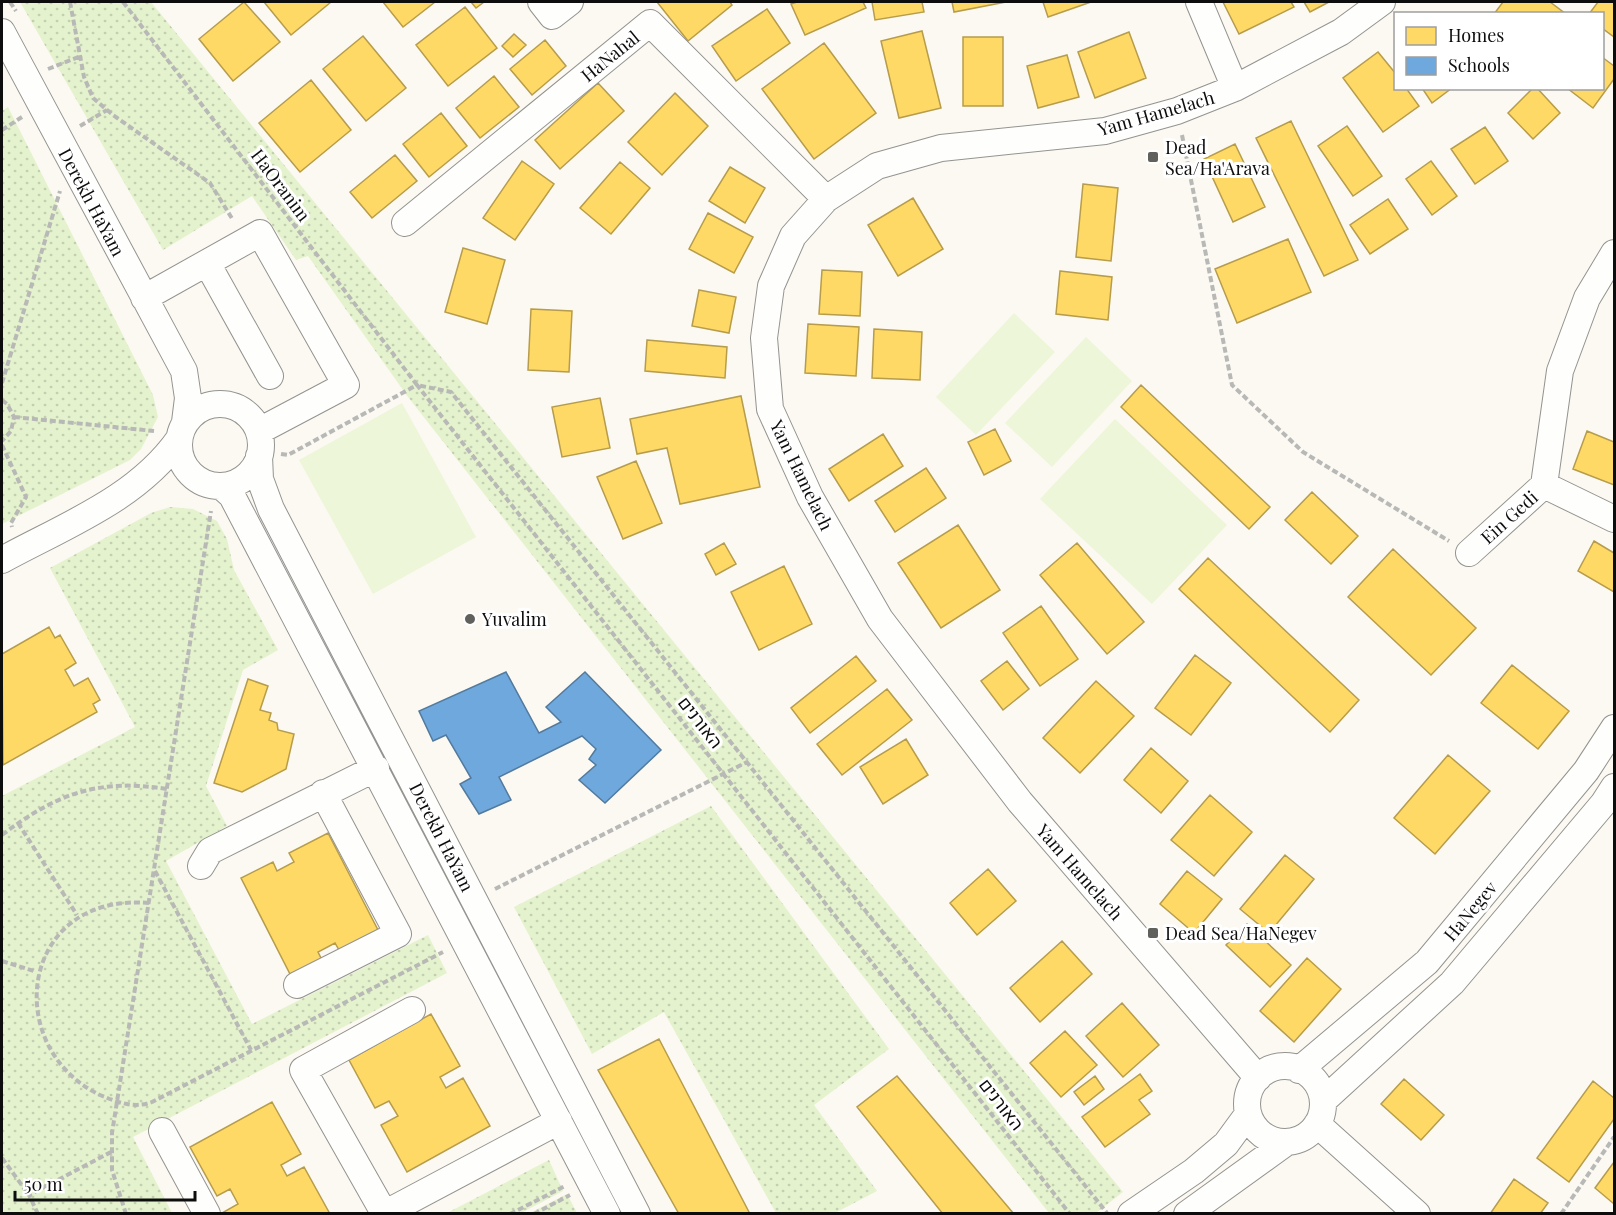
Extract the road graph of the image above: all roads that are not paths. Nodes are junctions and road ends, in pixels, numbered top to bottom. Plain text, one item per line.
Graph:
1 (1199, 2) edge
2 (1382, 2) edge
3 (2, 32) edge
4 (14, 68) edge
5 (1235, 88) junction
6 (826, 199) junction
7 (405, 223) dead end
8 (1614, 253) edge
9 (207, 263) junction
10 (144, 298) junction
11 (184, 371) junction
12 (270, 376) dead end
13 (225, 404) junction
14 (182, 431) junction
15 (260, 446) junction
16 (211, 484) junction
17 (1544, 486) junction
18 (126, 493) junction
19 (1614, 519) edge
20 (1469, 554) road end
21 (11, 555) edge
22 (1614, 728) edge
23 (376, 768) junction
24 (1614, 787) edge
25 (323, 793) junction
26 (201, 866) dead end
27 (297, 985) dead end
28 (412, 1010) dead end
29 (1299, 1070) junction
30 (1258, 1078) junction
31 (1320, 1113) junction
32 (1248, 1114) junction
33 (559, 1121) junction
34 (162, 1131) dead end
35 (1287, 1142) junction
36 (384, 1213) edge
37 (207, 1214) edge
38 (607, 1214) edge
39 (637, 1214) edge
40 (1131, 1214) edge
41 (1187, 1214) edge
42 (1417, 1214) edge

1 - 5 street
2 - 5 street, Yam Hamelach
3 - 4 street, Derekh HaYam
4 - 10 street, Derekh HaYam
5 - 6 street, Yam Hamelach
6 - 7 street, HaNahal
6 - 30 street, Yam Hamelach
8 - 17 street
9 - 10 street
9 - 12 street
9 - 15 street
10 - 11 street, Derekh HaYam
11 - 13 street, Derekh HaYam
11 - 14 street, Derekh HaYam
13 - 14 street
13 - 15 street
14 - 16 street
14 - 18 street
15 - 16 street
15 - 39 street, Derekh HaYam
16 - 18 street
16 - 23 street, Derekh HaYam
17 - 19 street, Ein Gedi
17 - 20 street, Ein Gedi
18 - 21 street
22 - 29 street, HaNegev
23 - 25 street
23 - 33 street, Derekh HaYam
24 - 31 street, HaNegev
25 - 26 street
25 - 27 street
28 - 36 street
29 - 30 street
29 - 31 street
30 - 32 street
31 - 35 street
31 - 42 street
32 - 35 street
32 - 40 street
33 - 36 street
33 - 38 street, Derekh HaYam
34 - 37 street
35 - 41 street

